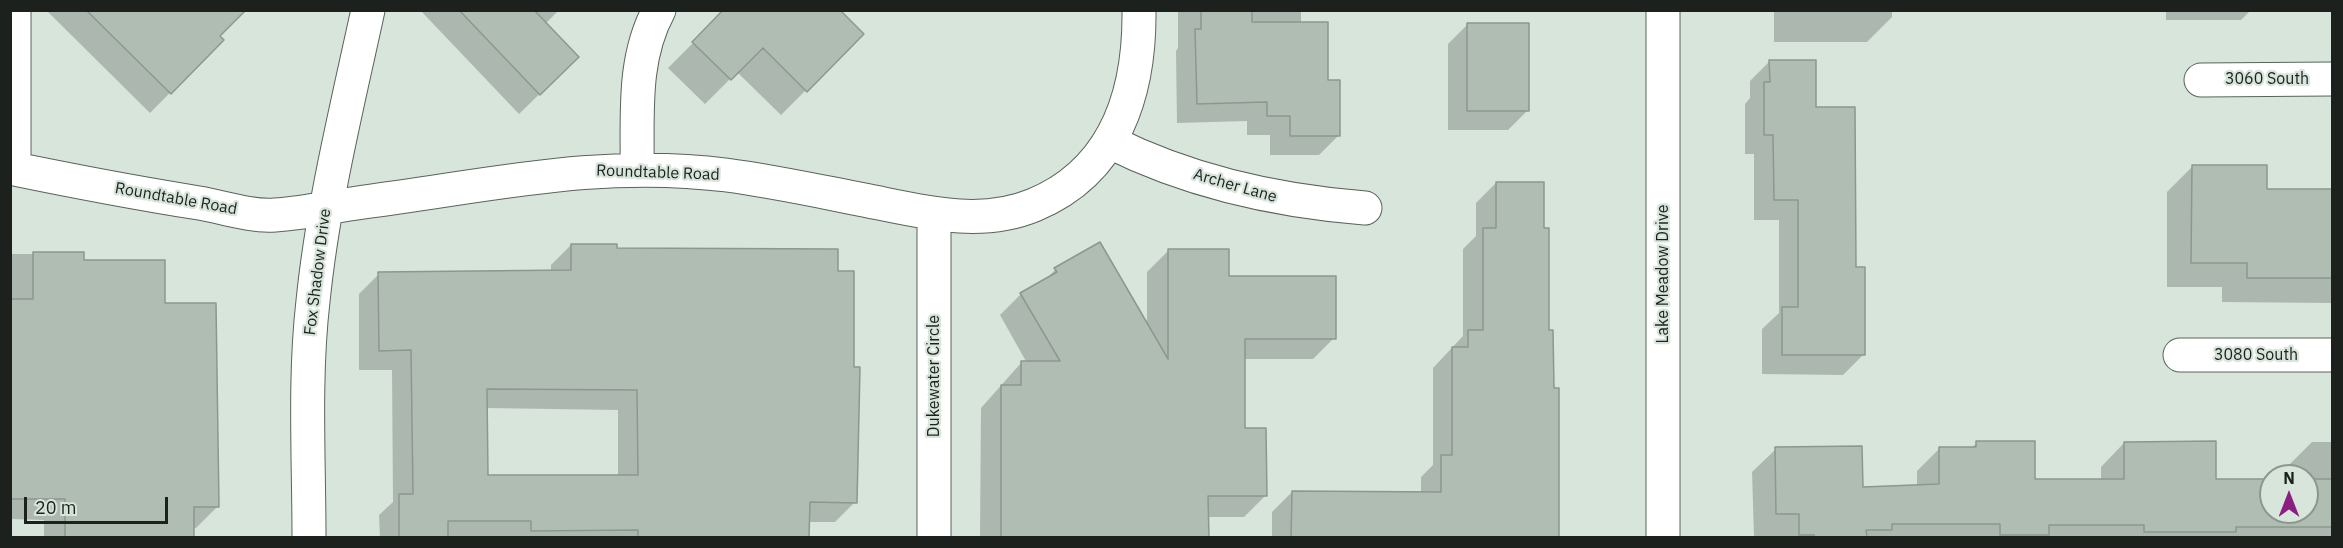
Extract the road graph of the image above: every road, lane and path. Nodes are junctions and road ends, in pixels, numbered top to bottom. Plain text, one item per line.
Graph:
1 (14, 10) edge
2 (368, 10) edge
3 (659, 10) edge
4 (1139, 10) edge
5 (1663, 10) edge
6 (2332, 79) edge
7 (2201, 80) dead end
8 (1110, 142) junction
9 (12, 169) edge
10 (637, 169) junction
11 (325, 208) junction
12 (1365, 208) dead end
13 (934, 214) junction
14 (2180, 355) dead end
15 (2332, 355) edge
16 (309, 537) edge
17 (934, 537) edge
18 (1664, 537) edge

1 - 9 street
2 - 11 street, Fox Shadow Drive
3 - 10 street
4 - 8 street, Roundtable Road
5 - 18 street, Lake Meadow Drive
6 - 7 street, 3060 South
8 - 12 street, Archer Lane
8 - 13 street, Roundtable Road
9 - 11 street, Roundtable Road
10 - 11 street, Roundtable Road
10 - 13 street, Roundtable Road
11 - 16 street, Fox Shadow Drive
13 - 17 street, Dukewater Circle
14 - 15 street, 3080 South

